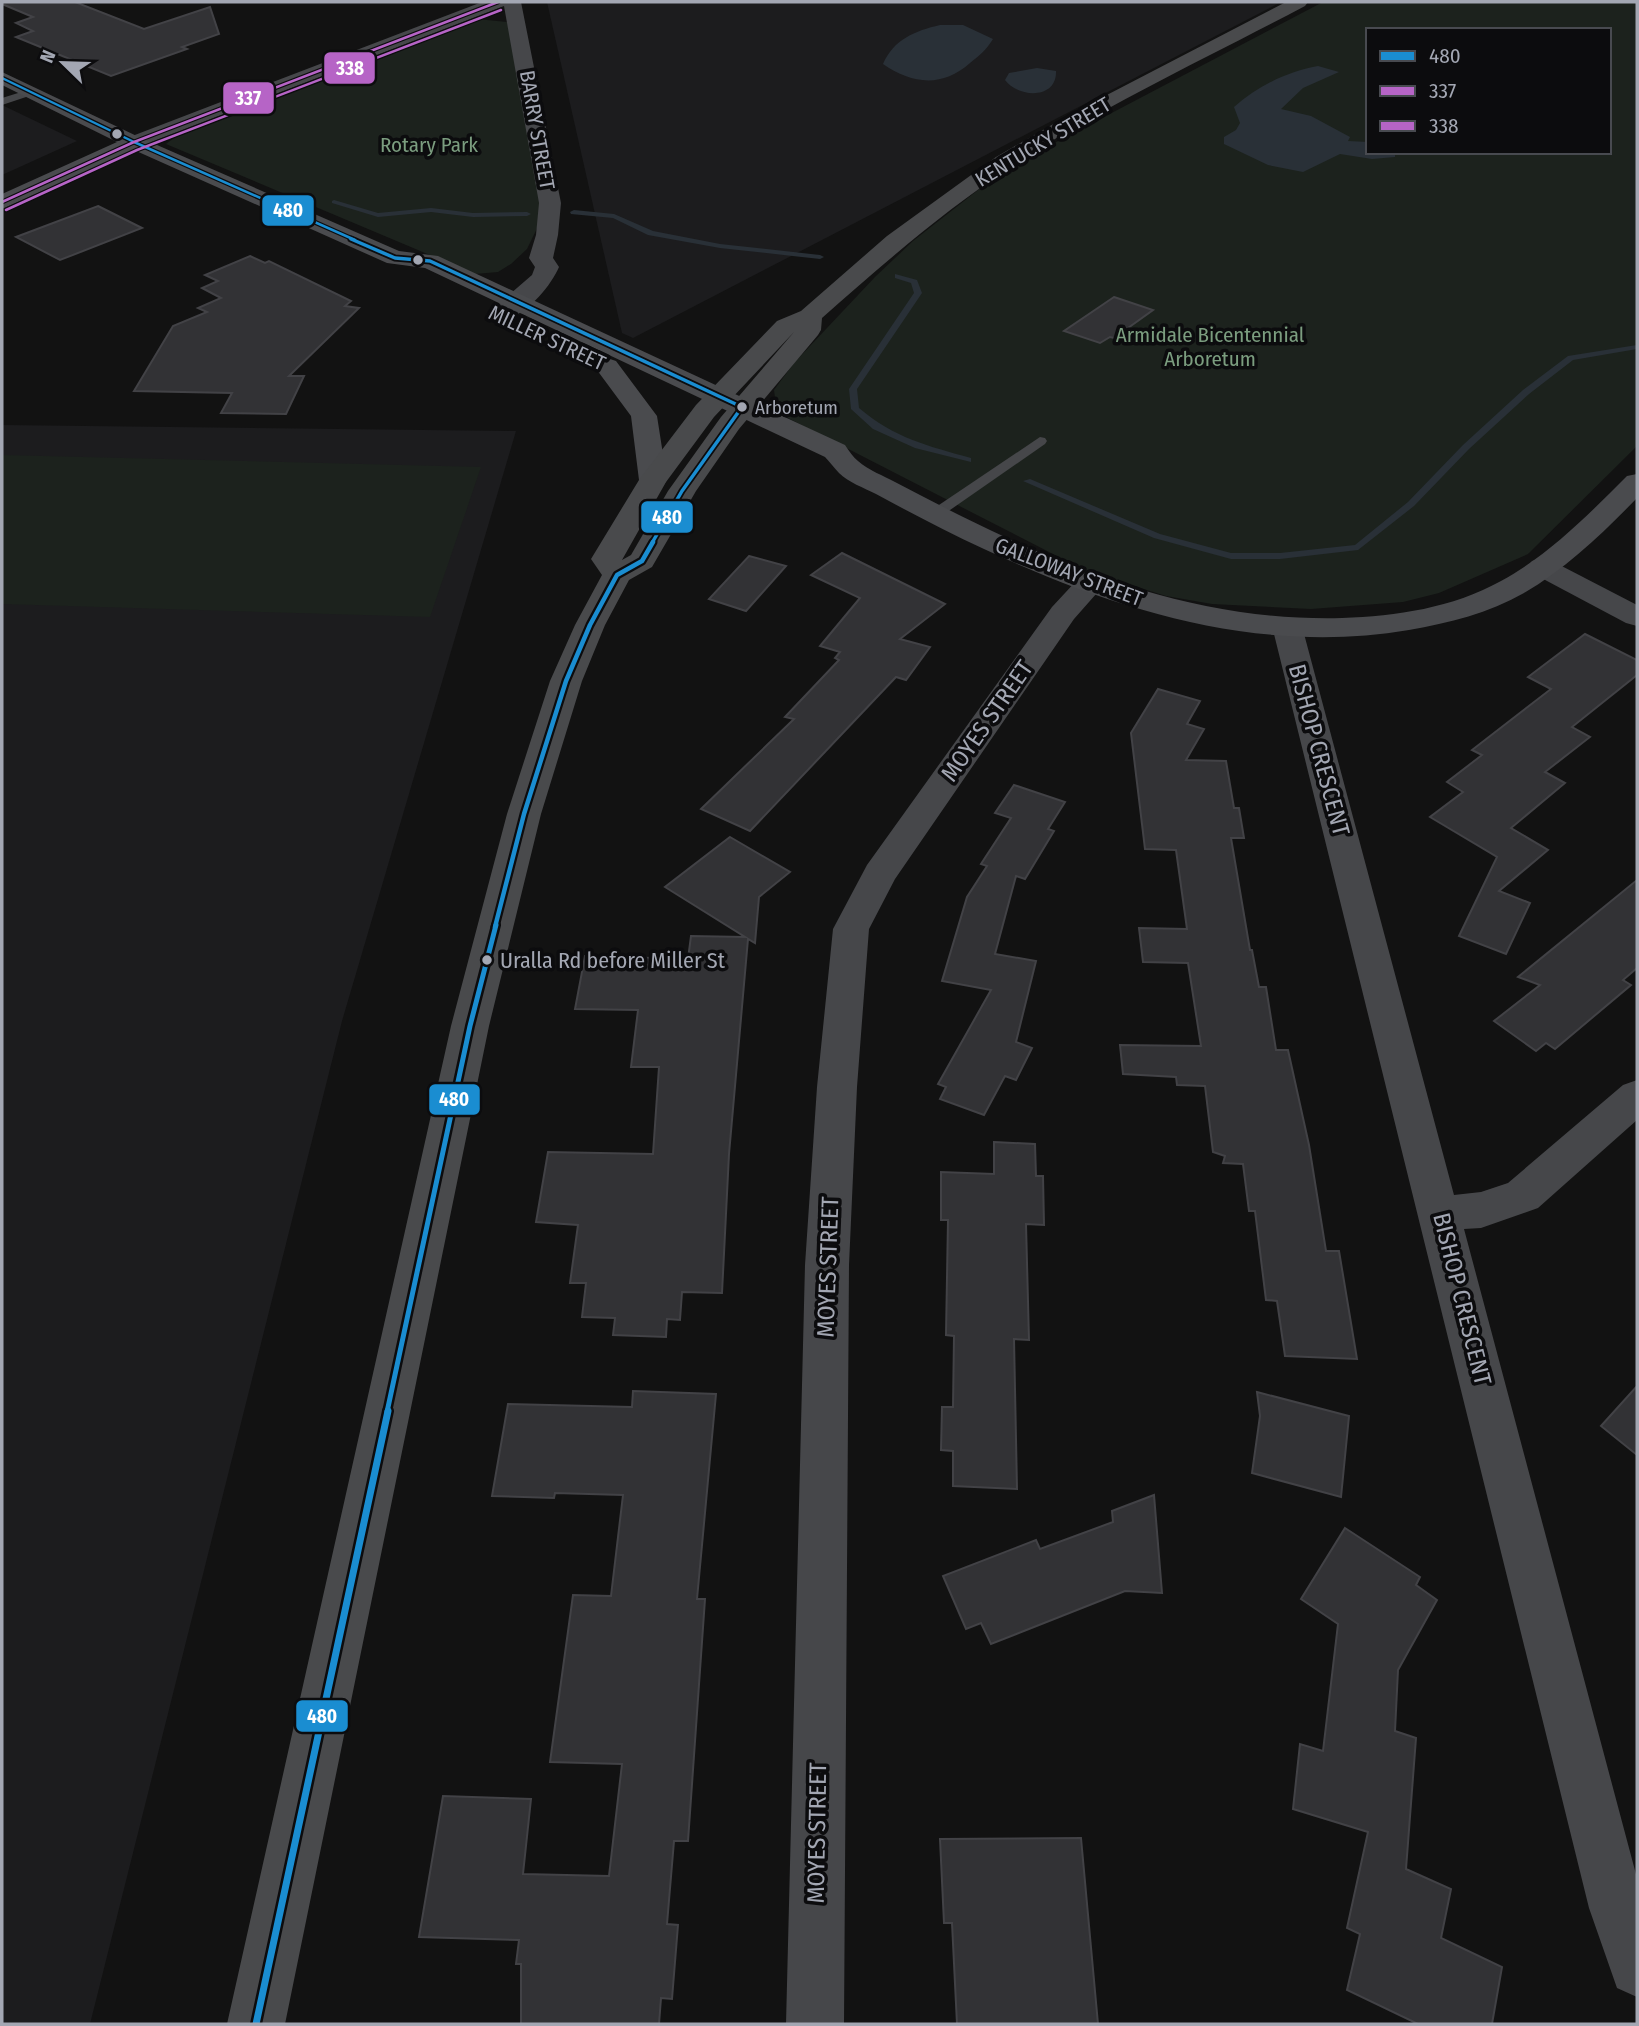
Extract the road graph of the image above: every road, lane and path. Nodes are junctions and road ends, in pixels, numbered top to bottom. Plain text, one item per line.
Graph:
1 (498, 2) edge
2 (512, 2) edge
3 (1299, 2) edge
4 (2, 78) edge
5 (31, 92) junction
6 (2, 102) edge
7 (134, 142) junction
8 (2, 202) edge
9 (499, 304) junction
10 (810, 316) junction
11 (607, 366) junction
12 (711, 403) junction
13 (736, 415) junction
14 (1041, 441) dead end
15 (653, 480) junction
16 (1637, 482) edge
17 (935, 514) junction
18 (1542, 567) junction
19 (617, 575) junction
20 (1089, 585) junction
21 (1637, 617) edge
22 (1288, 629) junction
23 (1637, 1096) edge
24 (1440, 1214) junction
25 (1637, 1968) edge
26 (256, 2024) edge
27 (815, 2024) edge

1 - 7 street
2 - 9 street, BARRY STREET
3 - 10 main road, KENTUCKY STREET
4 - 5 main road, MILLER STREET
5 - 6 lane
5 - 7 main road, MILLER STREET
7 - 8 main road
7 - 9 main road, MILLER STREET
9 - 11 main road, MILLER STREET
9 - 12 main road, MILLER STREET
10 - 12 main road, KENTUCKY STREET
10 - 13 main road, KENTUCKY STREET
11 - 12 main road, MILLER STREET
11 - 15 main road
12 - 13 main road, GALLOWAY STREET
12 - 15 main road, KENTUCKY STREET
13 - 17 main road, GALLOWAY STREET
13 - 19 main road, KENTUCKY STREET
14 - 17 lane
15 - 19 main road, KENTUCKY STREET
16 - 18 main road, GALLOWAY STREET
17 - 20 main road, GALLOWAY STREET
18 - 21 street
18 - 22 main road, GALLOWAY STREET
19 - 26 main road
20 - 22 main road, GALLOWAY STREET
20 - 27 street, MOYES STREET
22 - 24 street, BISHOP CRESCENT
23 - 24 street
24 - 25 street, BISHOP CRESCENT

